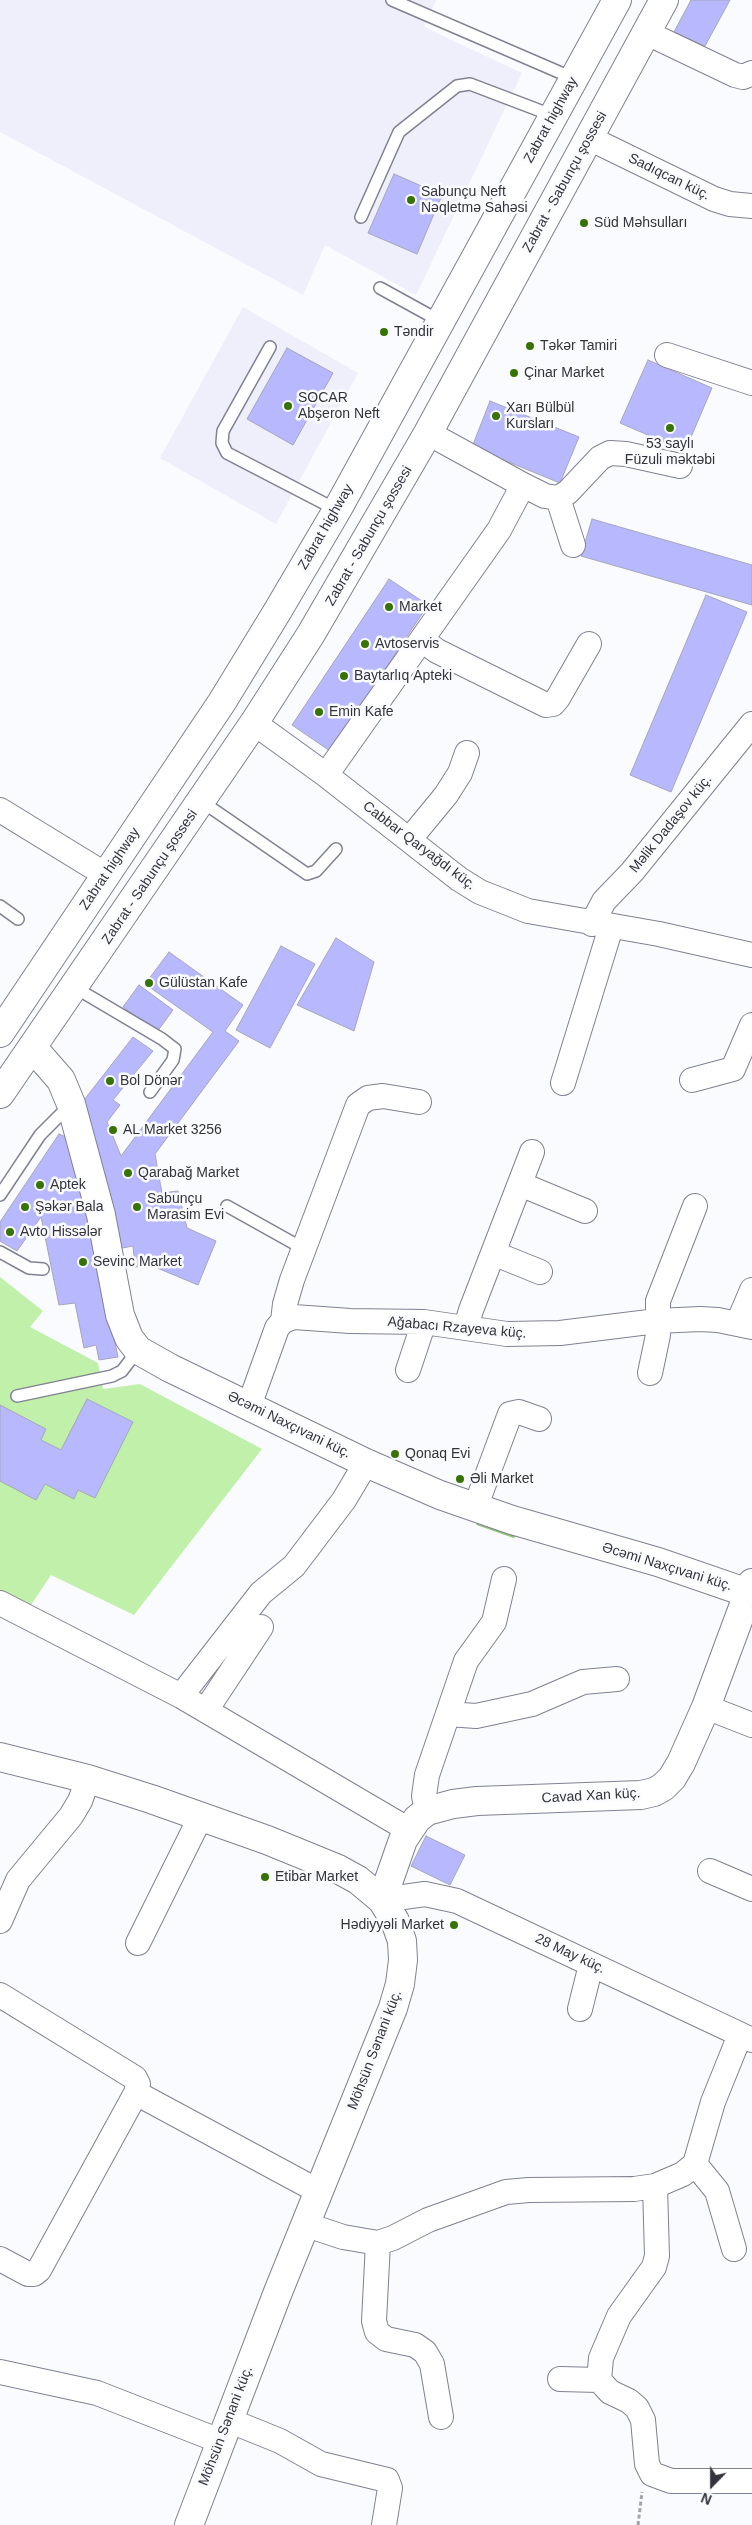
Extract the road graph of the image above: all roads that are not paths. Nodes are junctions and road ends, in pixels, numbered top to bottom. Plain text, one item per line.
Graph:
1 (392, 0) edge
2 (617, 0) edge
3 (664, 0) edge
4 (647, 33) junction
5 (752, 73) edge
6 (575, 79) junction
7 (554, 116) junction
8 (589, 138) junction
9 (752, 206) edge
10 (361, 217) dead end
11 (380, 288) dead end
12 (440, 321) junction
13 (270, 347) dead end
14 (668, 354) dead end
15 (752, 384) edge
16 (428, 432) junction
17 (680, 466) dead end
18 (524, 485) junction
19 (558, 498) junction
20 (336, 510) junction
21 (573, 544) dead end
22 (422, 640) junction
23 (589, 644) dead end
24 (254, 723) junction
25 (752, 724) edge
26 (467, 753) dead end
27 (326, 775) junction
28 (201, 801) junction
29 (0, 810) edge
30 (409, 840) junction
31 (336, 849) dead end
32 (106, 875) junction
33 (0, 906) edge
34 (18, 919) dead end
35 (601, 925) junction
36 (752, 955) edge
37 (74, 987) junction
38 (752, 1025) edge
39 (2, 1030) edge
40 (33, 1048) junction
41 (692, 1080) dead end
42 (563, 1083) dead end
43 (150, 1092) dead end
44 (0, 1094) edge
45 (419, 1102) dead end
46 (71, 1104) junction
47 (532, 1152) dead end
48 (520, 1184) junction
49 (0, 1195) edge
50 (227, 1206) dead end
51 (694, 1206) dead end
52 (585, 1211) dead end
53 (304, 1249) junction
54 (0, 1252) edge
55 (493, 1253) junction
56 (43, 1270) dead end
57 (540, 1272) dead end
58 (752, 1290) edge
59 (283, 1321) junction
60 (657, 1321) junction
61 (424, 1322) junction
62 (745, 1325) edge
63 (466, 1327) junction
64 (138, 1350) junction
65 (408, 1370) dead end
66 (650, 1373) dead end
67 (17, 1396) dead end
68 (250, 1406) junction
69 (539, 1419) dead end
70 (366, 1463) junction
71 (476, 1508) junction
72 (504, 1579) dead end
73 (749, 1599) edge
74 (0, 1603) edge
75 (261, 1627) dead end
76 (617, 1680) dead end
77 (181, 1696) junction
78 (706, 1707) junction
79 (206, 1710) junction
80 (448, 1714) junction
81 (752, 1725) edge
82 (0, 1757) edge
83 (88, 1779) junction
84 (201, 1816) junction
85 (418, 1820) junction
86 (710, 1871) dead end
87 (752, 1889) edge
88 (382, 1900) junction
89 (0, 1920) edge
90 (138, 1943) dead end
91 (591, 1964) junction
92 (3, 2003) edge
93 (580, 2009) dead end
94 (746, 2038) edge
95 (136, 2093) junction
96 (695, 2164) junction
97 (655, 2186) junction
98 (318, 2191) junction
99 (304, 2224) junction
100 (378, 2243) junction
101 (734, 2249) dead end
102 (0, 2259) edge
103 (0, 2372) edge
104 (560, 2379) dead end
105 (599, 2380) junction
106 (441, 2417) dead end
107 (224, 2431) junction
108 (752, 2481) edge
109 (189, 2525) edge
110 (384, 2525) edge

1 - 6 lane
2 - 6 street, Zabrat highway
3 - 4 street, Zabrat - Sabunçu şossesi
4 - 5 street
4 - 8 street, Zabrat - Sabunçu şossesi
6 - 7 street, Zabrat highway
7 - 10 lane
7 - 12 street, Zabrat highway
8 - 9 street, Sadıqcan küç.
8 - 16 street, Zabrat - Sabunçu şossesi
11 - 12 lane
12 - 20 street, Zabrat highway
13 - 20 lane
14 - 15 street
16 - 18 street
16 - 24 street, Zabrat - Sabunçu şossesi
17 - 19 street
18 - 19 street
18 - 22 street
19 - 21 street
20 - 32 street, Zabrat highway
22 - 23 street
22 - 27 street
24 - 27 street, Cabbar Qaryağdı küç.
24 - 28 street, Zabrat - Sabunçu şossesi
25 - 35 street, Məlik Dadaşov küç.
26 - 30 street
27 - 30 street, Cabbar Qaryağdı küç.
28 - 31 lane
28 - 37 street, Zabrat - Sabunçu şossesi
29 - 32 street
30 - 35 street, Cabbar Qaryağdı küç.
32 - 39 street, Zabrat highway
33 - 34 lane
35 - 36 street, Cabbar Qaryağdı küç.
35 - 42 street, Məlik Dadaşov küç.
37 - 40 street, Zabrat - Sabunçu şossesi
37 - 43 lane
38 - 41 street
39 - 40 street, Əcəmi Naxçıvani küç.
40 - 44 street, Zabrat - Sabunçu şossesi
40 - 46 street, Əcəmi Naxçıvani küç.
45 - 53 street
46 - 49 lane
46 - 64 street, Əcəmi Naxçıvani küç.
47 - 48 street
48 - 52 street
48 - 55 street
50 - 53 lane
51 - 60 street
53 - 59 street
54 - 56 lane
55 - 57 street
55 - 63 street
58 - 62 street
59 - 61 street, Ağabacı Rzayeva küç.
59 - 68 street
60 - 62 street, Ağabacı Rzayeva küç.
60 - 63 street, Ağabacı Rzayeva küç.
60 - 66 street
61 - 63 street, Ağabacı Rzayeva küç.
61 - 65 street
64 - 67 lane
64 - 68 street, Əcəmi Naxçıvani küç.
68 - 70 street, Əcəmi Naxçıvani küç.
69 - 71 street
70 - 71 street, Əcəmi Naxçıvani küç.
70 - 77 street
71 - 73 street, Əcəmi Naxçıvani küç.
72 - 80 street
73 - 78 street, Cavad Xan küç.
74 - 77 street
75 - 79 street
76 - 80 street
77 - 79 street
78 - 81 street
78 - 85 street, Cavad Xan küç.
79 - 85 street
80 - 85 street
82 - 83 street, Möhsün Sənani küç.
83 - 84 street, Möhsün Sənani küç.
83 - 89 street
84 - 88 street, Möhsün Sənani küç.
84 - 90 street
85 - 88 street
86 - 87 street
88 - 91 street, 28 May küç.
88 - 98 street, Möhsün Sənani küç.
91 - 93 street
91 - 94 street, 28 May küç.
92 - 95 street
94 - 96 street
95 - 98 street
95 - 102 street
96 - 97 street
96 - 101 street
97 - 100 street
97 - 105 street
98 - 99 street, Möhsün Sənani küç.
99 - 100 street
99 - 107 street, Möhsün Sənani küç.
100 - 106 street
103 - 107 street
104 - 105 street
105 - 108 street
107 - 109 street, Möhsün Sənani küç.
107 - 110 street

